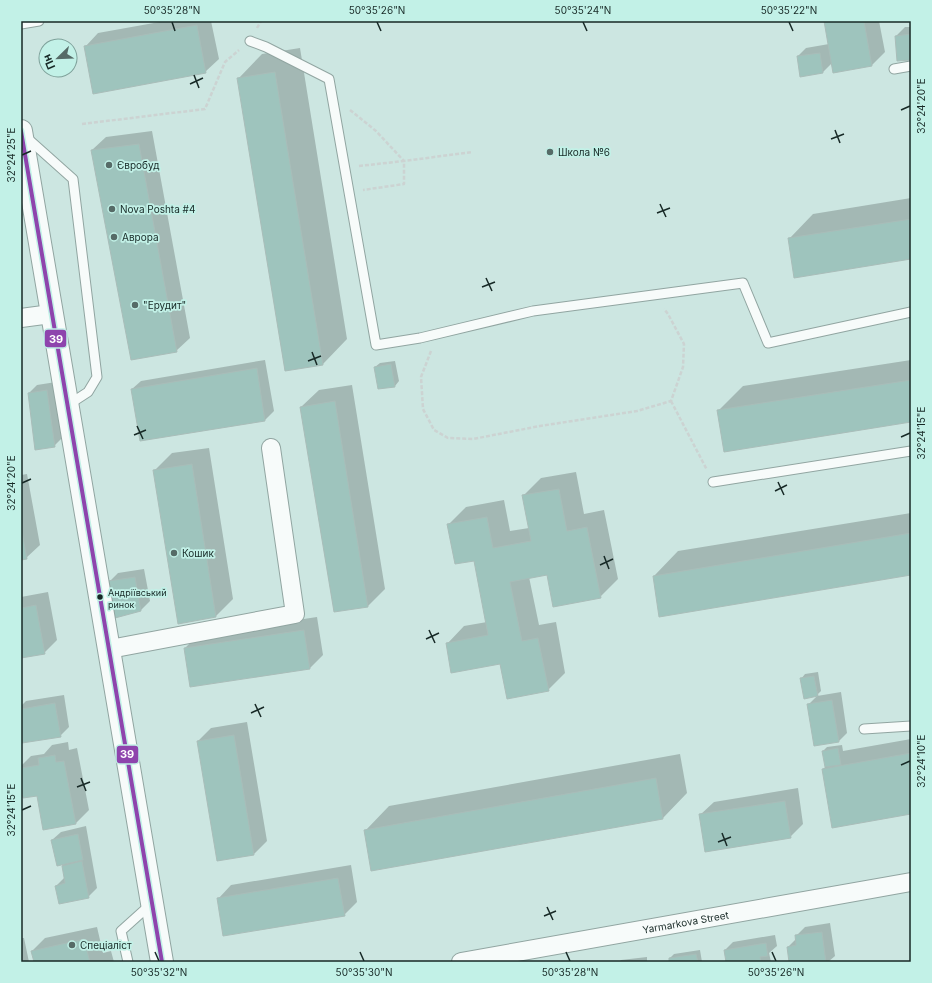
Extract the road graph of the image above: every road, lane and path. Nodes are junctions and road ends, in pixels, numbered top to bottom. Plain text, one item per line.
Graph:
1 (39, 21) edge
2 (261, 21) edge
3 (21, 24) edge
4 (250, 41) junction
5 (911, 66) edge
6 (894, 70) dead end
7 (332, 94) junction
8 (82, 124) dead end
9 (21, 132) edge
10 (472, 152) dead end
11 (404, 162) junction
12 (345, 167) junction
13 (349, 192) junction
14 (651, 295) junction
15 (911, 312) edge
16 (51, 314) junction
17 (21, 318) edge
18 (441, 333) junction
19 (671, 401) junction
20 (67, 406) junction
21 (271, 448) dead end
22 (911, 451) edge
23 (713, 482) joint
24 (110, 648) junction
25 (911, 726) edge
26 (864, 729) dead end
27 (911, 882) edge
28 (152, 903) junction
29 (128, 962) edge
30 (162, 962) edge
31 (461, 962) edge

1 - 3 lane
2 - 4 path
4 - 7 lane
4 - 8 path
5 - 6 lane
7 - 11 path
7 - 12 lane
9 - 16 street
9 - 20 lane
10 - 11 path
11 - 12 path
11 - 13 path
12 - 13 lane
13 - 18 lane
14 - 15 lane
14 - 18 lane
14 - 19 path
16 - 17 street
16 - 20 street
18 - 19 path
19 - 23 path
20 - 24 street
21 - 24 street
22 - 23 lane
24 - 28 street
25 - 26 lane
27 - 31 street, Yarmarkova Street
28 - 29 lane
28 - 30 street

